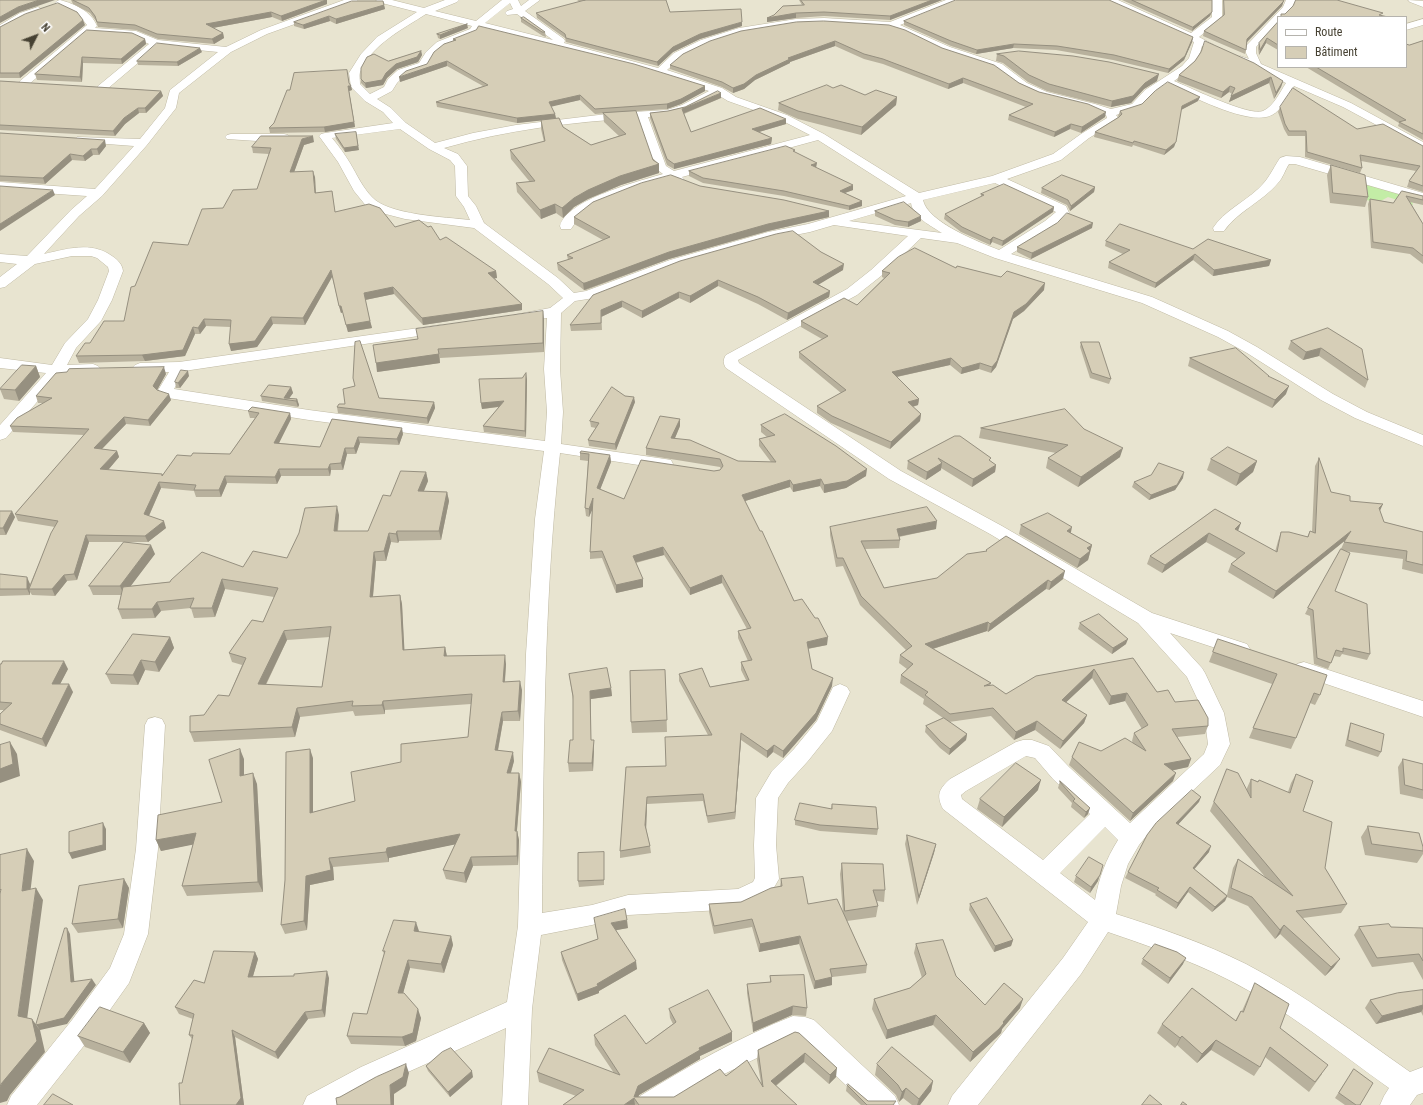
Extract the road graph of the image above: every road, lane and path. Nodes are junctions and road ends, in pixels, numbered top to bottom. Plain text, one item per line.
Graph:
1 (71, 0) edge
2 (353, 0) edge
3 (381, 0) edge
4 (454, 0) edge
5 (508, 0) edge
6 (513, 0) edge
7 (535, 0) edge
8 (954, 0) edge
9 (1110, 0) edge
10 (1217, 0) edge
11 (1291, 0) edge
12 (1413, 0) edge
13 (1423, 4) edge
14 (54, 5) junction
15 (425, 11) junction
16 (520, 11) junction
17 (1279, 16) edge
18 (1277, 18) edge
19 (481, 22) junction
20 (1423, 22) edge
21 (891, 25) junction
22 (1407, 27) edge
23 (0, 29) edge
24 (88, 30) junction
25 (1196, 39) junction
26 (156, 43) junction
27 (566, 46) junction
28 (227, 50) junction
29 (997, 56) edge
30 (976, 59) junction
31 (1258, 66) junction
32 (660, 71) junction
33 (1281, 71) edge
34 (1156, 75) edge
35 (1167, 80) junction
36 (1292, 81) junction
37 (39, 84) edge
38 (116, 89) edge
39 (718, 90) junction
40 (159, 92) edge
41 (174, 92) junction
42 (369, 100) junction
43 (1110, 114) junction
44 (641, 115) junction
45 (402, 126) junction
46 (297, 136) edge
47 (311, 136) edge
48 (325, 136) junction
49 (820, 136) junction
50 (232, 137) dead end
51 (71, 138) edge
52 (142, 143) junction
53 (1423, 146) edge
54 (433, 147) junction
55 (670, 175) junction
56 (996, 179) junction
57 (689, 183) edge
58 (0, 186) edge
59 (98, 193) junction
60 (916, 197) junction
61 (1423, 197) edge
62 (830, 216) junction
63 (478, 225) junction
64 (566, 226) dead end
65 (1219, 228) dead end
66 (918, 234) junction
67 (962, 240) junction
68 (1000, 255) junction
69 (0, 258) edge
70 (31, 260) junction
71 (0, 284) edge
72 (571, 298) junction
73 (554, 312) junction
74 (507, 319) edge
75 (452, 327) edge
76 (0, 363) edge
77 (178, 367) junction
78 (125, 368) edge
79 (110, 369) edge
80 (57, 370) junction
81 (0, 435) edge
82 (1423, 441) edge
83 (554, 447) junction
84 (683, 467) edge
85 (1145, 618) junction
86 (1260, 655) edge
87 (1288, 664) edge
88 (840, 692) dead end
89 (1423, 709) edge
90 (155, 726) dead end
91 (1104, 814) junction
92 (1131, 838) junction
93 (1043, 875) junction
94 (1103, 920) junction
95 (530, 926) junction
96 (519, 1009) junction
97 (1408, 1091) edge
98 (20, 1105) edge
99 (316, 1105) edge
100 (515, 1105) edge
101 (649, 1105) edge
102 (886, 1105) edge
103 (961, 1105) edge

1 - 14 street
2 - 28 street
3 - 15 street
4 - 15 street
5 - 19 street
6 - 16 street
7 - 16 street
8 - 21 street
9 - 25 street
10 - 25 street
11 - 17 street
12 - 13 street
14 - 23 street
14 - 24 street
15 - 19 street
15 - 42 street
16 - 19 street
16 - 27 street
18 - 31 street
19 - 27 street
19 - 42 street
20 - 22 street
21 - 30 street
21 - 32 street
24 - 26 street
24 - 37 street
25 - 31 street
25 - 35 street
26 - 28 street
26 - 38 street
27 - 32 street
28 - 41 street
29 - 30 street
30 - 43 street
31 - 33 street
32 - 39 street
33 - 36 street
34 - 35 street
35 - 36 street
35 - 43 street
36 - 53 street
39 - 44 street
39 - 49 street
40 - 41 street
41 - 52 street
42 - 45 street
43 - 56 street
44 - 54 street
44 - 55 street
45 - 48 street
45 - 54 street
46 - 50 street
47 - 48 street
48 - 63 street
49 - 55 street
49 - 60 street
51 - 52 street
52 - 59 street
54 - 63 street
55 - 57 street
55 - 64 street
56 - 60 street
56 - 68 street
58 - 59 street
59 - 70 street
60 - 62 street
60 - 67 street
61 - 65 street
62 - 66 street
62 - 72 street
63 - 72 street
66 - 67 street
66 - 85 street
67 - 68 street
68 - 82 street
69 - 70 street
70 - 71 street
70 - 80 street
72 - 73 street
73 - 74 street
73 - 83 street
75 - 77 street
76 - 80 street
77 - 78 street
77 - 83 street
79 - 80 street
80 - 81 street
83 - 84 street
83 - 95 street
85 - 86 street
85 - 92 street
87 - 89 street
88 - 95 street
90 - 98 street
91 - 92 street
91 - 93 street
91 - 93 street
92 - 94 street
93 - 94 street
94 - 97 street
94 - 103 street
95 - 96 street
96 - 99 street
96 - 100 street
101 - 102 street

